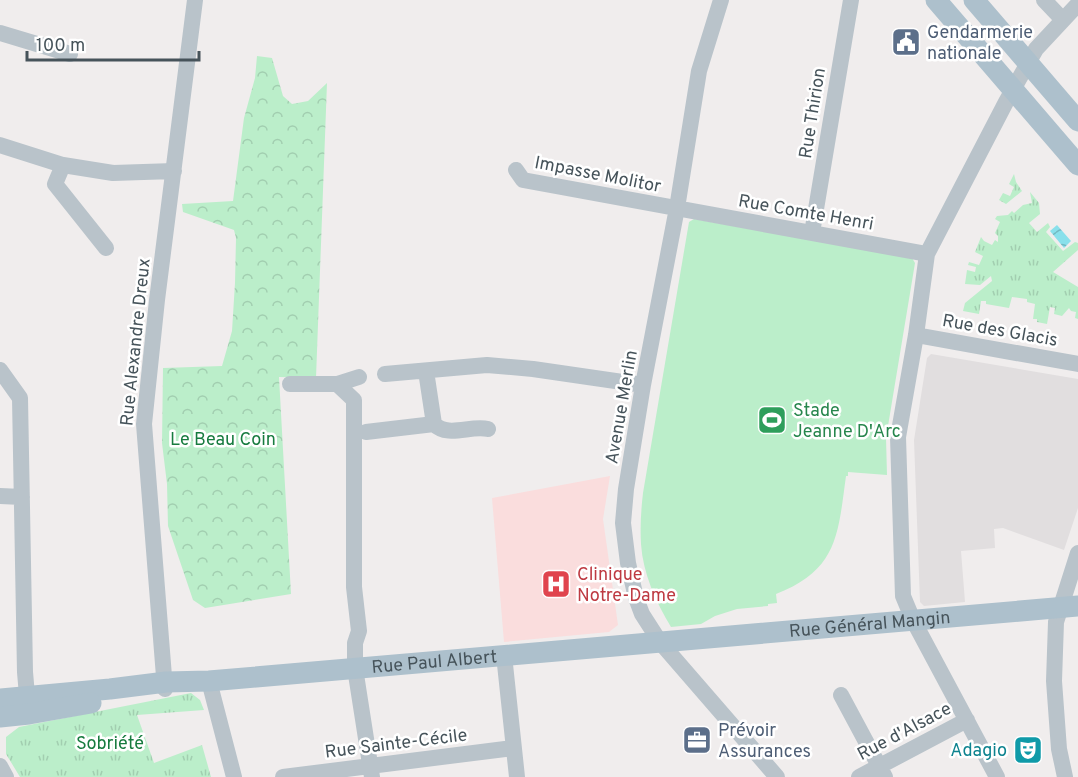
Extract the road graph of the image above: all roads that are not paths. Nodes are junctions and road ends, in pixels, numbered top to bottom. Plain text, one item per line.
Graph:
1 (195, 0) edge
2 (721, 0) edge
3 (850, 0) edge
4 (936, 0) edge
5 (974, 0) edge
6 (1044, 0) edge
7 (1078, 4) edge
8 (1063, 20) junction
9 (0, 33) edge
10 (70, 54) dead end
11 (1028, 63) junction
12 (1013, 90) junction
13 (1078, 121) edge
14 (0, 146) edge
15 (63, 165) junction
16 (1078, 165) edge
17 (516, 170) dead end
18 (174, 171) junction
19 (677, 208) junction
20 (812, 233) junction
21 (106, 248) dead end
22 (927, 254) junction
23 (916, 336) junction
24 (1078, 364) edge
25 (0, 370) edge
26 (426, 371) junction
27 (386, 374) dead end
28 (359, 377) dead end
29 (290, 384) dead end
30 (337, 384) junction
31 (643, 386) junction
32 (434, 424) junction
33 (488, 429) dead end
34 (366, 432) dead end
35 (0, 496) edge
36 (21, 497) junction
37 (1078, 553) edge
38 (1069, 607) edge
39 (914, 620) junction
40 (660, 642) junction
41 (504, 655) junction
42 (355, 668) junction
43 (209, 681) junction
44 (165, 686) junction
45 (841, 695) dead end
46 (0, 699) edge
47 (28, 706) junction
48 (0, 717) edge
49 (967, 720) junction
50 (513, 748) junction
51 (0, 766) edge
52 (371, 772) edge
53 (882, 772) edge
54 (6, 777) edge
55 (234, 777) edge
56 (284, 777) edge
57 (517, 777) edge
58 (777, 777) edge
59 (859, 777) edge
60 (997, 777) edge
61 (1065, 777) edge

1 - 18 street, Rue Alexandre Dreux
2 - 19 street, Avenue Merlin
3 - 20 street, Rue Thirion
4 - 12 main road
5 - 11 main road
6 - 8 street
7 - 8 street
8 - 11 street
9 - 10 street
11 - 12 street
11 - 13 main road
12 - 16 main road
12 - 22 street
14 - 15 street
15 - 18 street
15 - 21 street
17 - 19 street, Impasse Molitor
18 - 44 street, Rue Alexandre Dreux
19 - 20 street, Rue Comte Henri
19 - 31 street, Avenue Merlin
20 - 22 street, Rue Comte Henri
22 - 23 street
23 - 24 street, Rue des Glacis
23 - 39 street
25 - 36 street
26 - 27 street
26 - 31 street
26 - 32 street
28 - 30 street
29 - 30 street
30 - 42 street
31 - 40 street, Avenue Merlin
32 - 33 street
32 - 34 street
35 - 36 street
36 - 47 street
37 - 38 street
38 - 39 main road, Rue Général Mangin
38 - 61 street
39 - 40 main road, Rue Général Mangin
39 - 49 street
40 - 41 main road, Rue Paul Albert
40 - 58 street, Avenue Merlin
41 - 42 main road, Rue Paul Albert
41 - 50 street
42 - 43 main road, Rue Paul Albert
42 - 52 street
43 - 44 main road, Rue Paul Albert
43 - 55 street
44 - 47 main road, Rue Paul Albert
45 - 53 street
46 - 47 main road, Rue Paul Albert
47 - 48 main road, Rue Paul Albert
49 - 53 street, Rue d'Alsace
49 - 60 street
50 - 52 street, Rue Sainte-Cécile
50 - 57 street
51 - 54 street
52 - 56 street, Rue Sainte-Cécile
53 - 59 street, Rue d'Alsace

